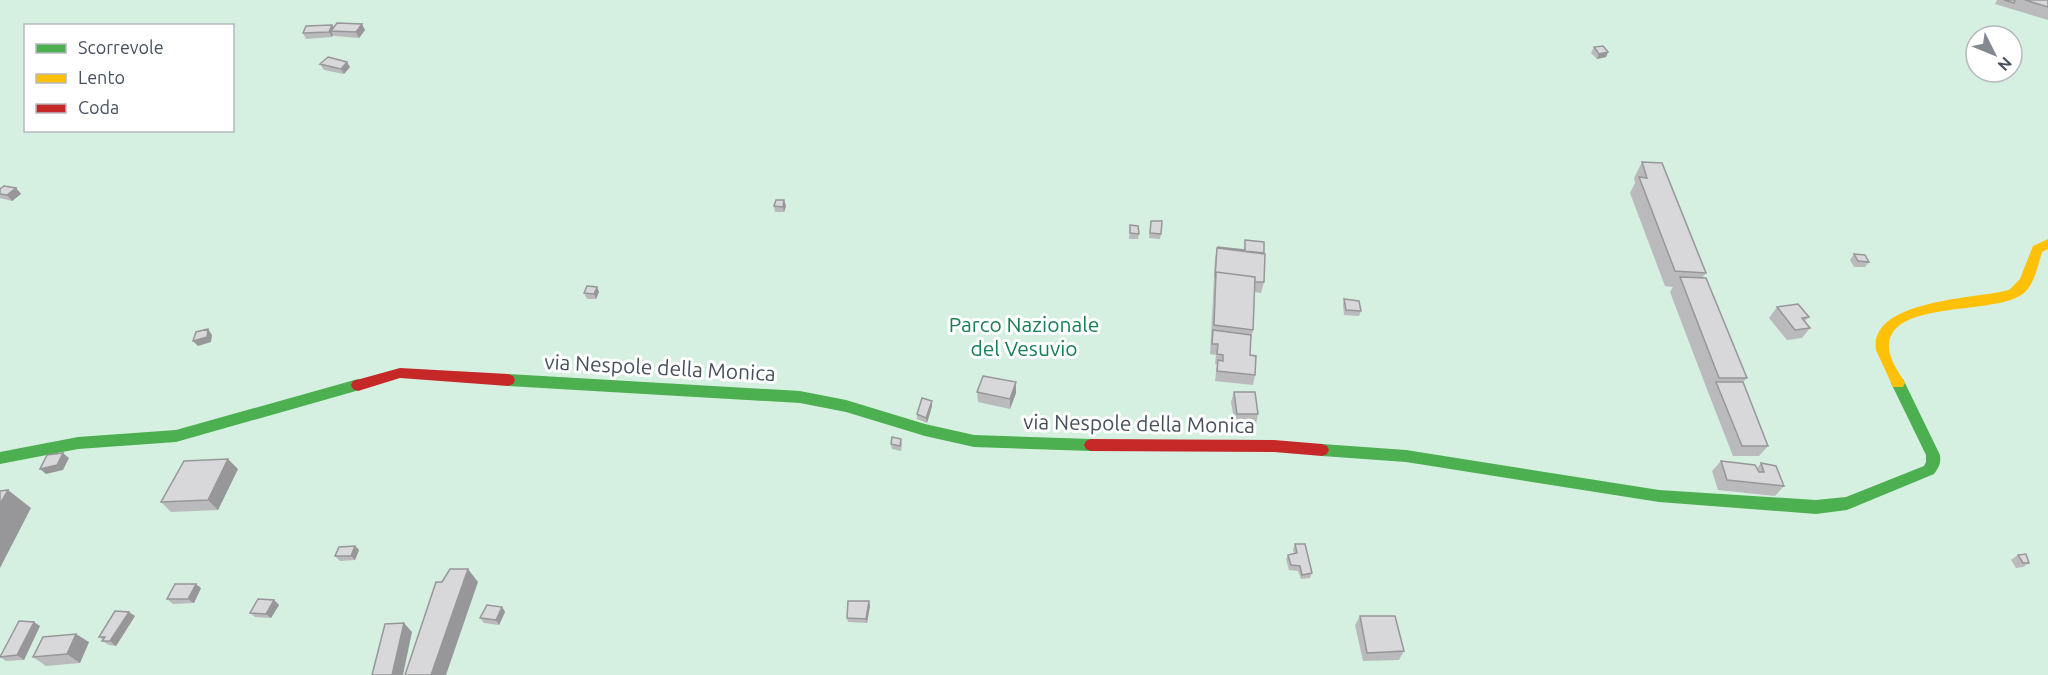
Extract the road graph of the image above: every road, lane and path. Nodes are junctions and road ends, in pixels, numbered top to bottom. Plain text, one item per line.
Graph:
1 (2048, 243) edge
2 (0, 458) edge

1 - 2 street, via Nespole della Monica

